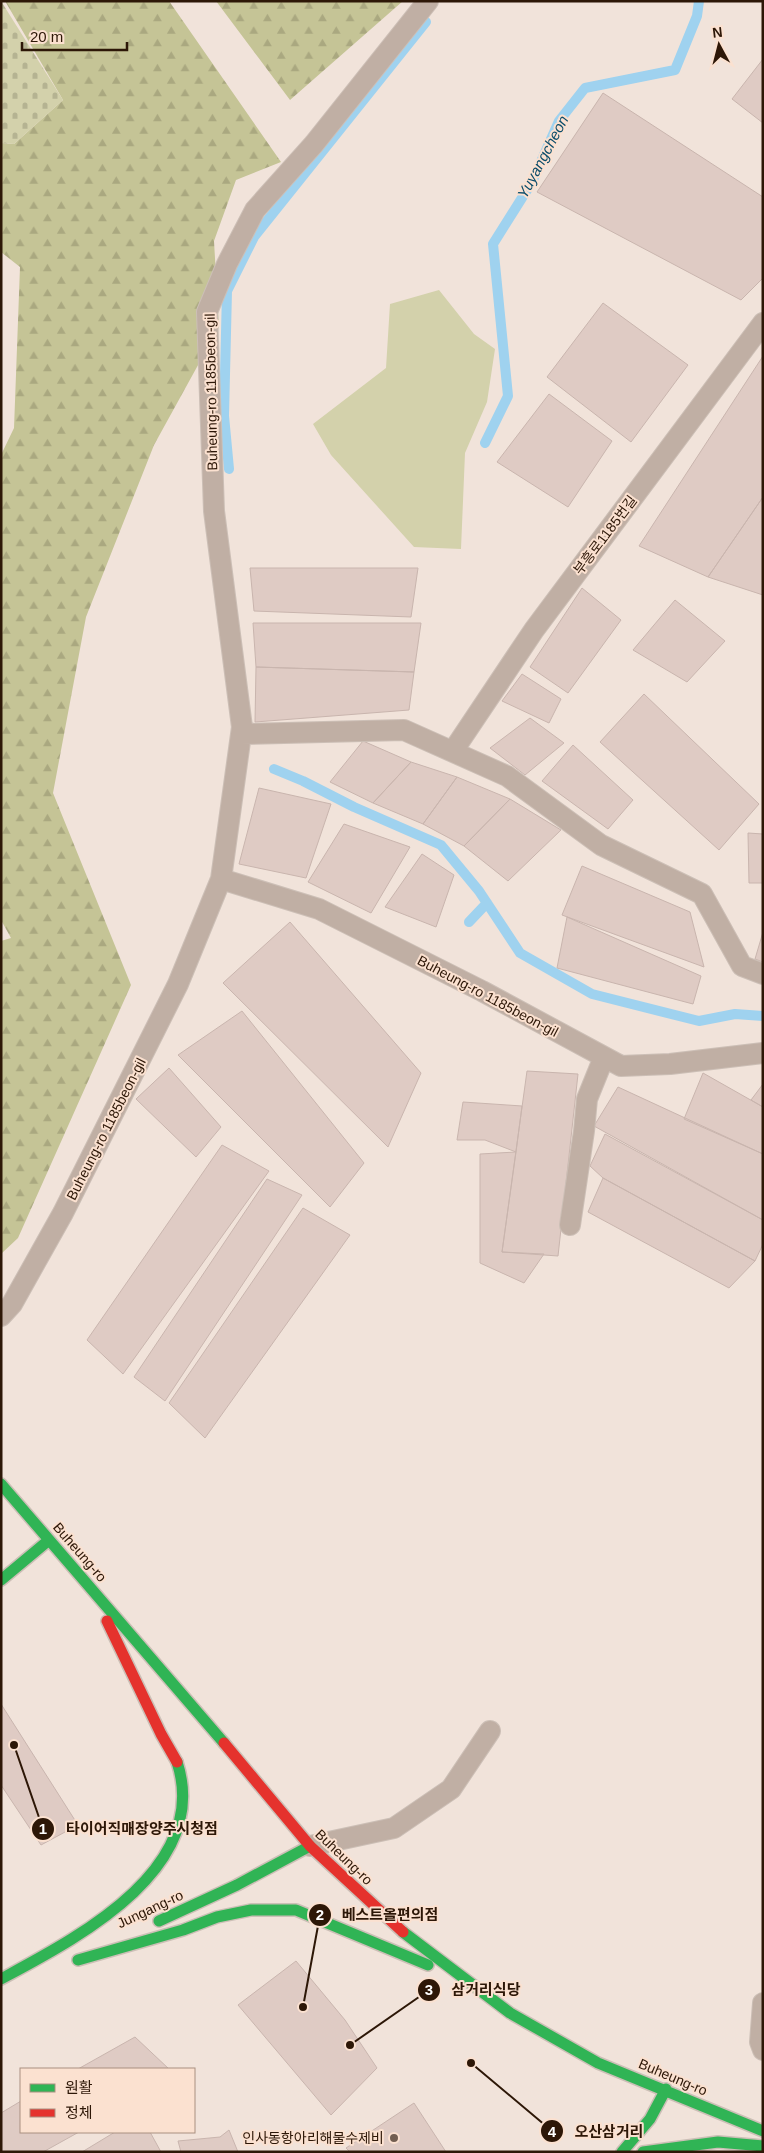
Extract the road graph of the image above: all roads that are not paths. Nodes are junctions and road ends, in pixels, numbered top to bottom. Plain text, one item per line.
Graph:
1 (428, 1) edge
2 (763, 323) edge
3 (242, 734) junction
4 (453, 752) junction
5 (221, 879) junction
6 (763, 974) edge
7 (763, 1054) edge
8 (604, 1057) junction
9 (570, 1225) dead end
10 (1, 1316) edge
11 (1, 1484) edge
12 (49, 1540) junction
13 (1, 1580) edge
14 (91, 1588) junction
15 (490, 1731) dead end
16 (310, 1846) junction
17 (1, 1979) edge
18 (466, 1982) junction
19 (763, 2003) edge
20 (763, 2050) edge
21 (666, 2089) junction
22 (763, 2132) edge
23 (622, 2152) edge
24 (643, 2152) edge

1 - 3 lane, Buheung-ro 1185beon-gil
2 - 4 lane, 부흥로1185번길
3 - 4 lane
3 - 5 lane, Buheung-ro 1185beon-gil
4 - 6 lane
5 - 8 lane, Buheung-ro 1185beon-gil
5 - 10 lane, Buheung-ro 1185beon-gil
7 - 8 lane, Buheung-ro 1185beon-gil
8 - 9 lane
11 - 12 main road, Buheung-ro
12 - 13 main road
12 - 14 main road, Buheung-ro
14 - 16 main road, Buheung-ro
14 - 17 main road
15 - 16 lane
16 - 18 main road, Buheung-ro
16 - 18 main road, Jungang-ro
18 - 21 main road, Buheung-ro
19 - 20 lane
21 - 22 main road, Buheung-ro
21 - 23 main road
22 - 24 main road

